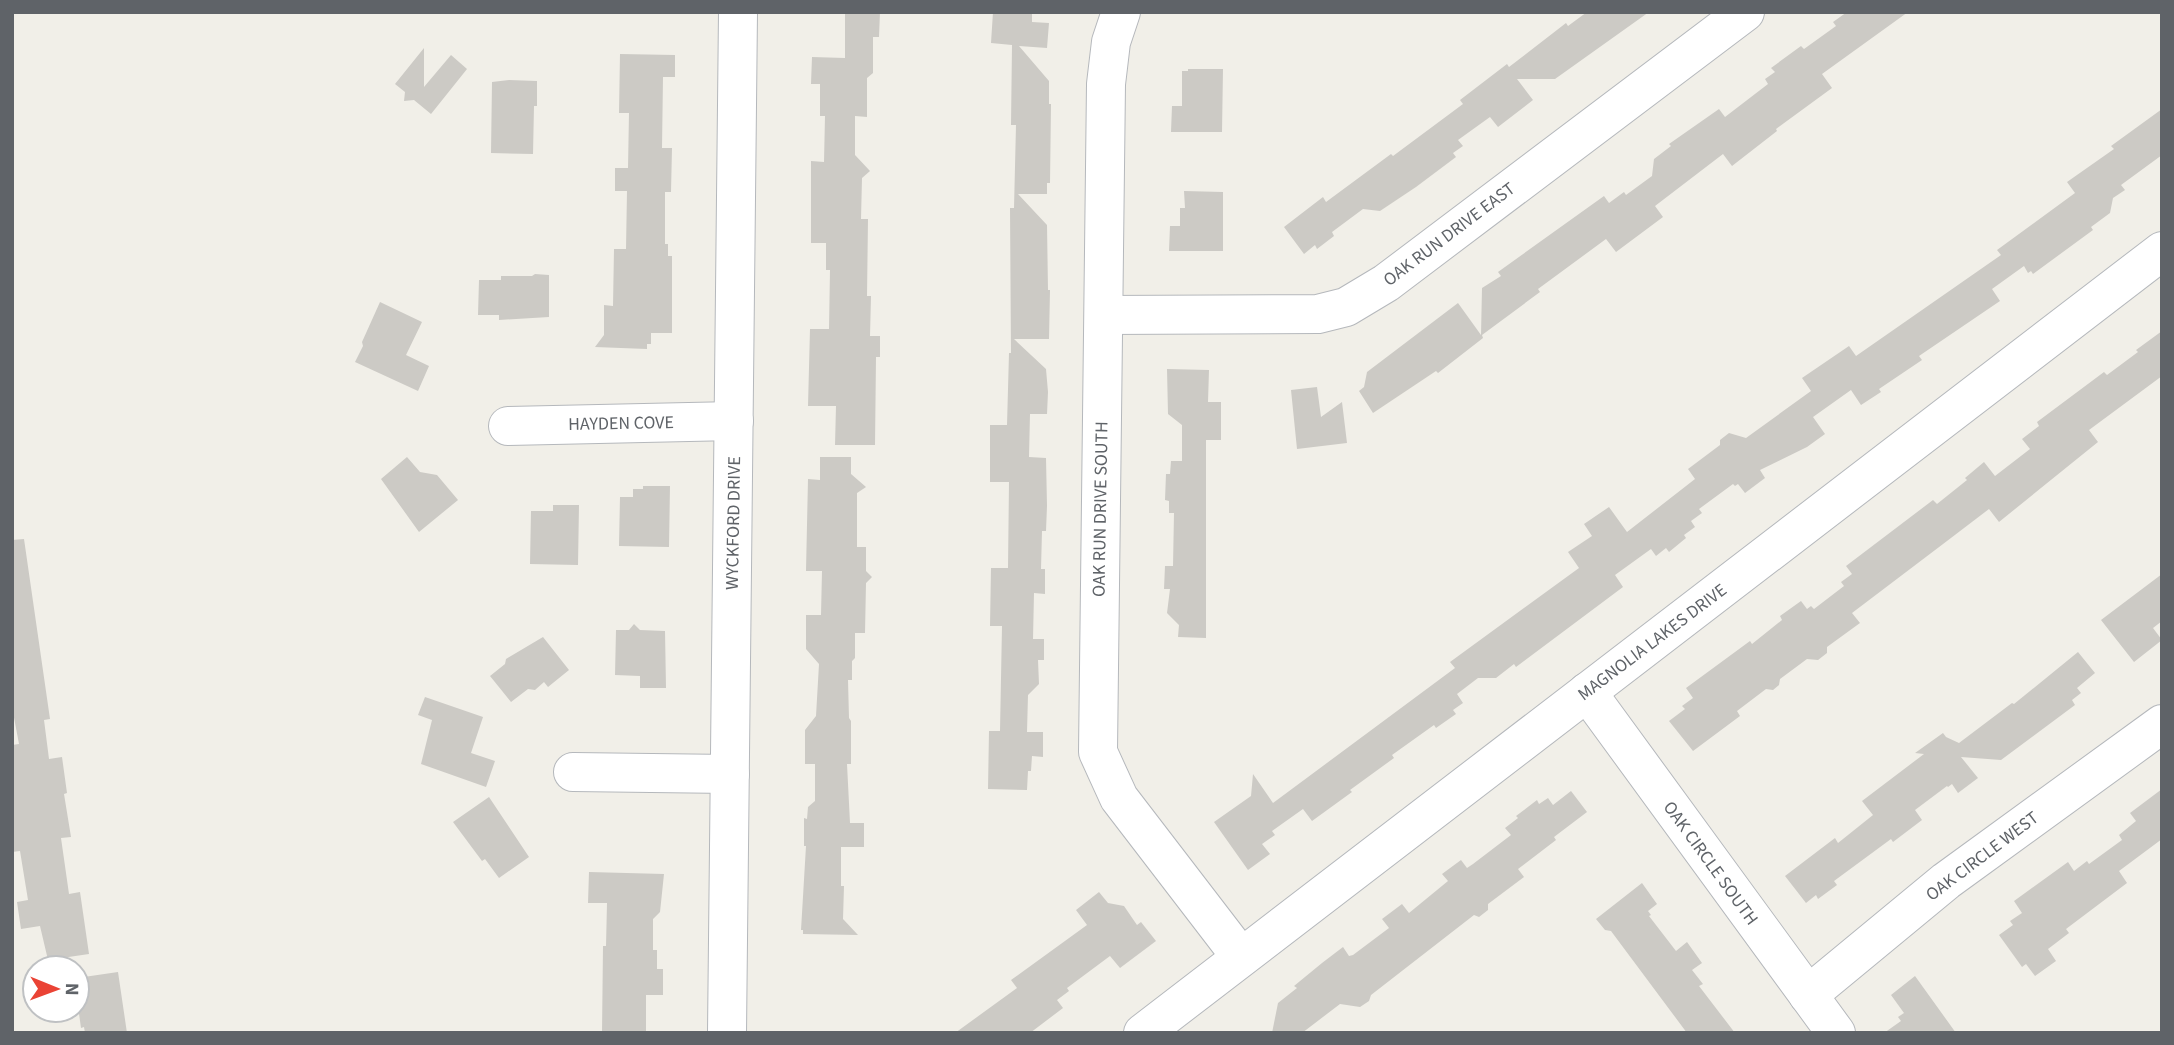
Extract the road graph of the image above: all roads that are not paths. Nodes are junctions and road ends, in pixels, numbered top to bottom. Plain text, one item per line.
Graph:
1 (738, 12) edge
2 (1745, 12) edge
3 (1120, 14) edge
4 (2162, 251) edge
5 (1104, 314) junction
6 (734, 421) junction
7 (508, 426) dead end
8 (1587, 692) junction
9 (2162, 724) edge
10 (573, 772) dead end
11 (730, 774) junction
12 (1241, 957) junction
13 (1808, 995) junction
14 (727, 1033) edge
15 (1143, 1033) edge
16 (1836, 1033) edge

1 - 6 street, WYCKFORD DRIVE
2 - 5 street, OAK RUN DRIVE EAST
3 - 5 street, OAK RUN DRIVE SOUTH
4 - 8 street, MAGNOLIA LAKES DRIVE
5 - 12 street, OAK RUN DRIVE SOUTH
6 - 7 street, HAYDEN COVE
6 - 11 street, WYCKFORD DRIVE
8 - 12 street, MAGNOLIA LAKES DRIVE
8 - 13 street, OAK CIRCLE SOUTH
9 - 13 street, OAK CIRCLE WEST
10 - 11 street
11 - 14 street, WYCKFORD DRIVE
12 - 15 street, MAGNOLIA LAKES DRIVE
13 - 16 street, OAK CIRCLE SOUTH

